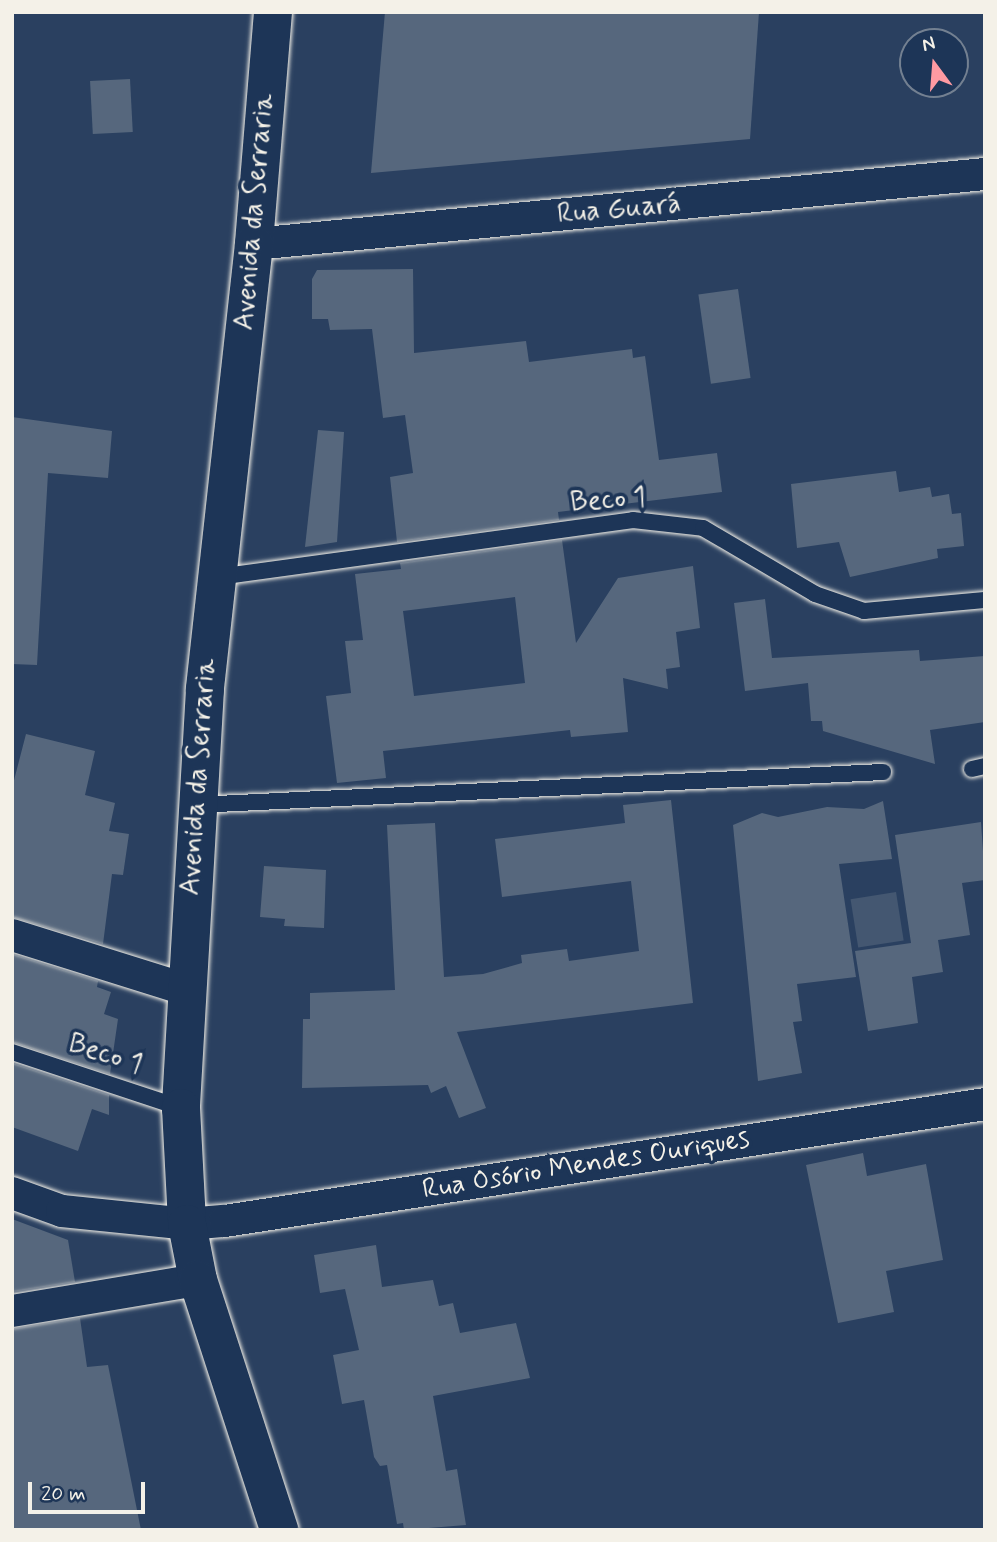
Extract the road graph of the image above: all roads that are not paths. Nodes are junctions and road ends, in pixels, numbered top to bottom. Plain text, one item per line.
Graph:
1 (273, 12) edge
2 (985, 174) edge
3 (254, 244) junction
4 (217, 577) junction
5 (985, 600) edge
6 (883, 772) dead end
7 (197, 806) junction
8 (12, 935) edge
9 (184, 989) junction
10 (12, 1052) edge
11 (985, 1104) edge
12 (181, 1108) junction
13 (12, 1193) edge
14 (187, 1224) junction
15 (198, 1280) junction
16 (12, 1311) edge
17 (279, 1530) edge

1 - 3 main road, Avenida da Serraria
2 - 3 street, Rua Guará
3 - 4 main road, Avenida da Serraria
4 - 5 lane, Beco 1
4 - 7 main road, Avenida da Serraria
6 - 7 lane
7 - 9 main road, Avenida da Serraria
8 - 9 street
9 - 12 main road, Avenida da Serraria
10 - 12 lane, Beco 1
11 - 14 street, Rua Osório Mendes Ouriques
12 - 14 main road, Avenida da Serraria
13 - 14 street, Rua Osório Mendes Ouriques
14 - 15 main road, Avenida da Serraria
15 - 16 street
15 - 17 main road, Avenida da Serraria

